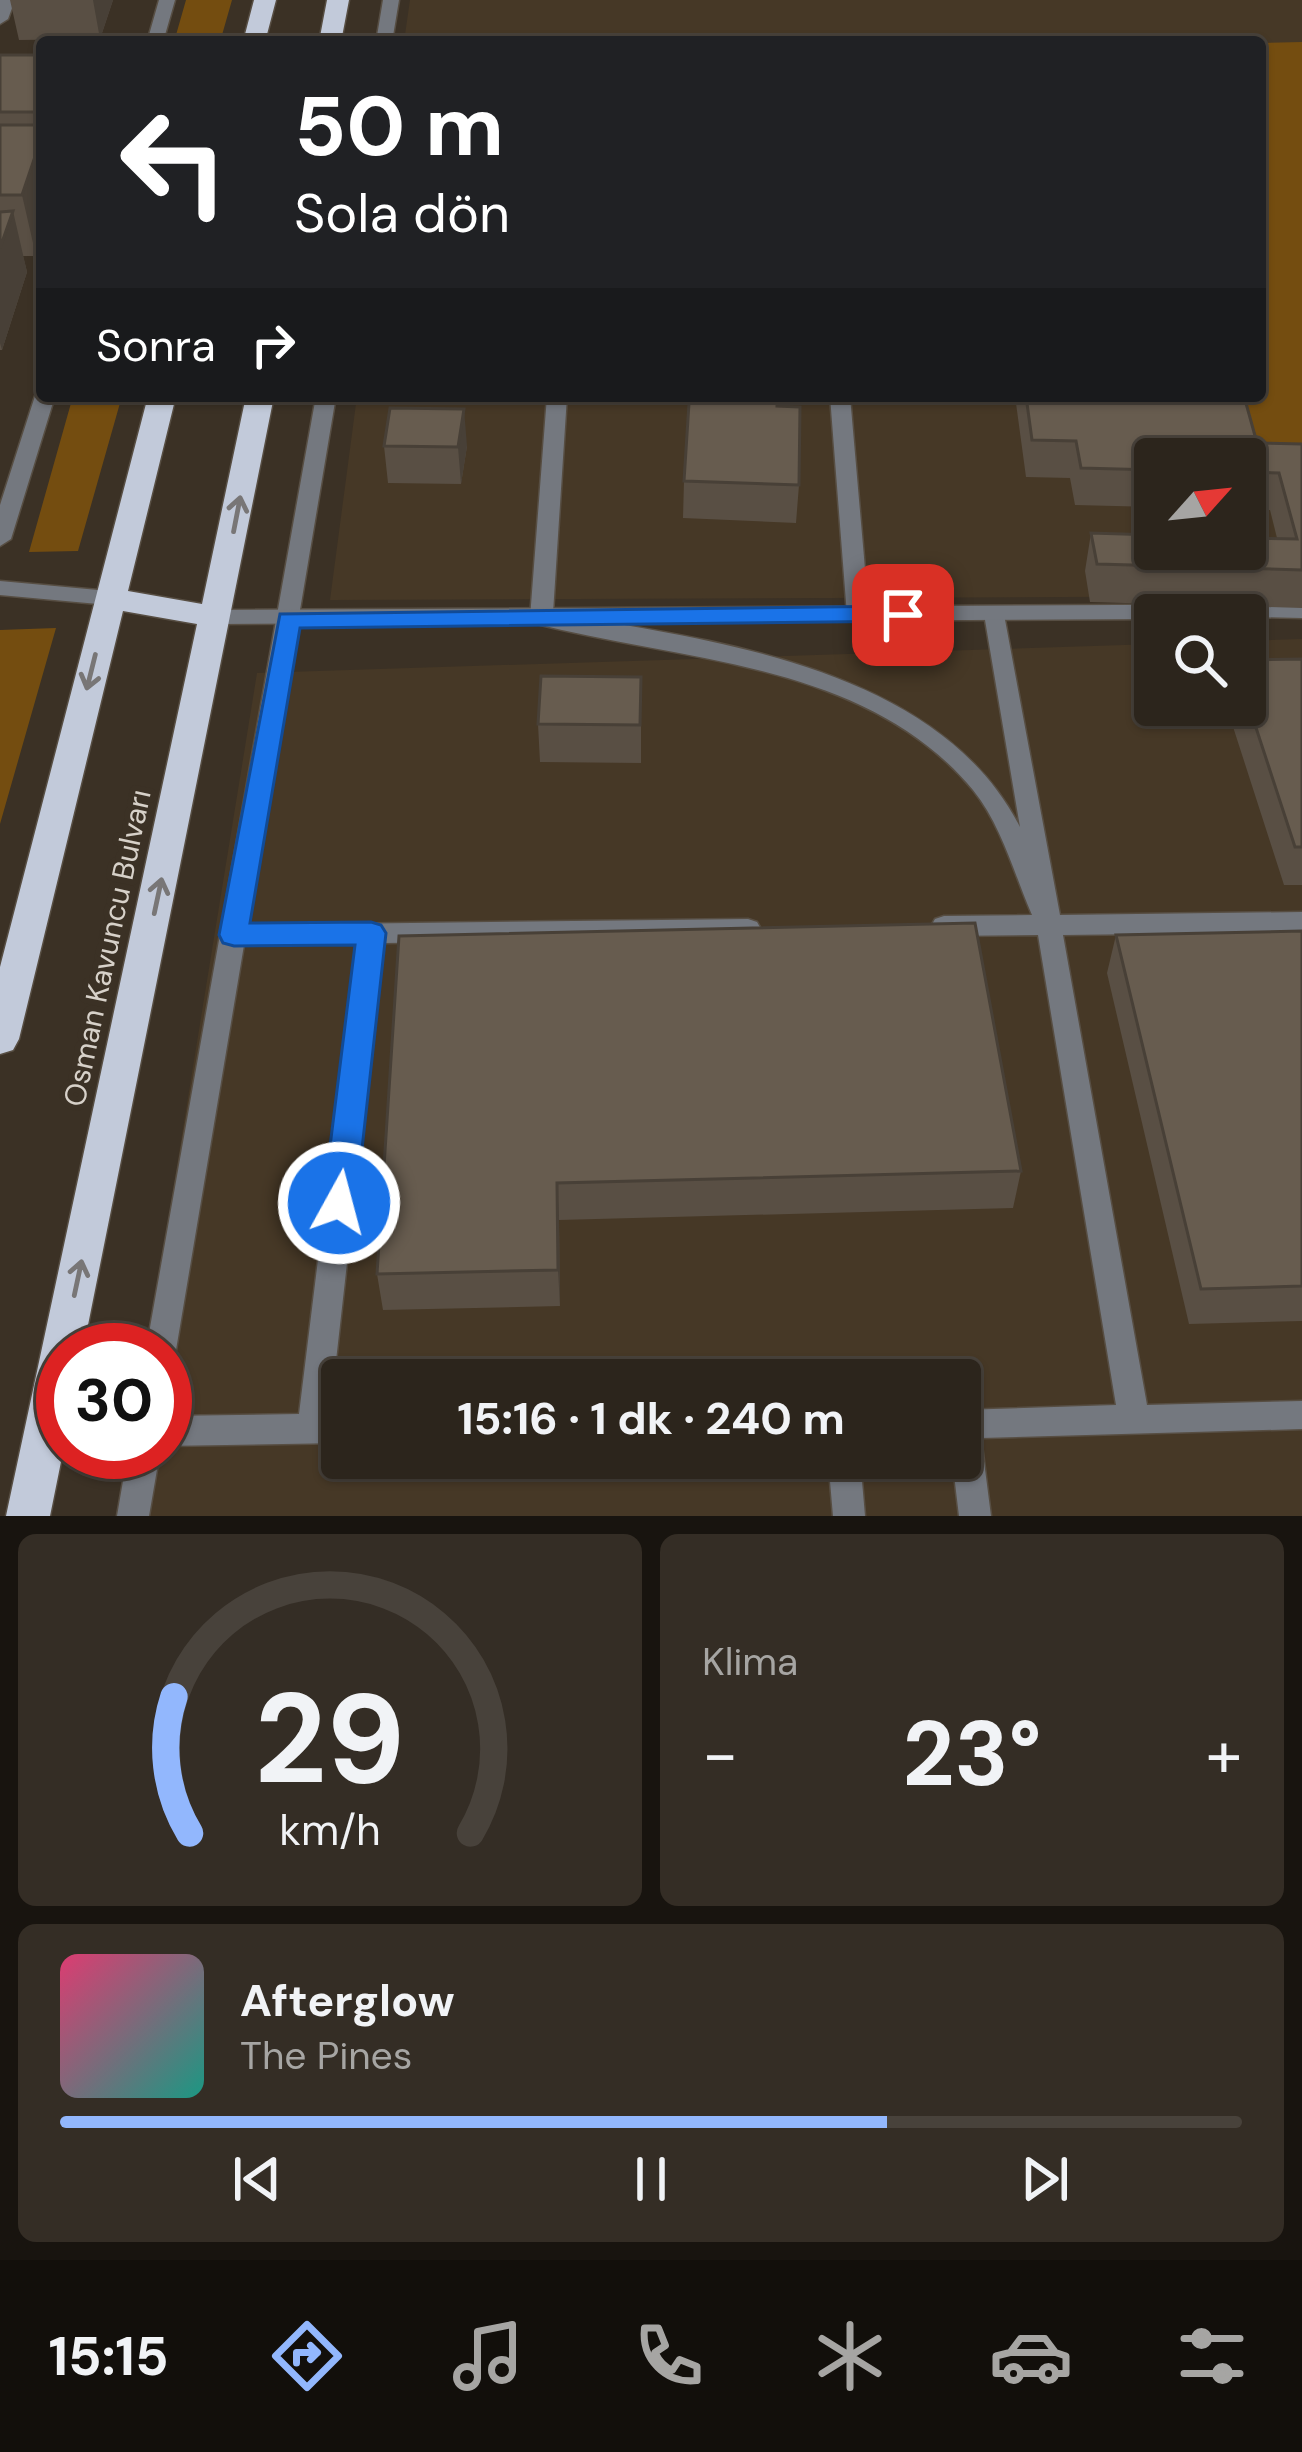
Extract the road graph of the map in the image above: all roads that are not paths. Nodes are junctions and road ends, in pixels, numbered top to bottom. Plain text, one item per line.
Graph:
1 (7, 0) edge
2 (167, 0) edge
3 (265, 0) edge
4 (338, 0) edge
5 (392, 0) edge
6 (0, 19) edge
7 (157, 36) edge
8 (256, 36) edge
9 (331, 36) edge
10 (386, 36) edge
11 (43, 402) edge
12 (160, 402) edge
13 (259, 402) edge
14 (325, 402) edge
15 (557, 402) edge
16 (840, 402) edge
17 (0, 539) edge
18 (0, 588) edge
19 (110, 598) junction
20 (1302, 611) edge
21 (995, 614) junction
22 (858, 615) junction
23 (216, 617) junction
24 (541, 618) junction
25 (289, 620) junction
26 (1302, 922) edge
27 (1048, 925) junction
28 (908, 927) edge
29 (768, 928) edge
30 (371, 933) junction
31 (234, 935) junction
32 (0, 1039) edge
33 (166, 1323) edge
34 (334, 1359) edge
35 (1302, 1414) edge
36 (1134, 1417) junction
37 (981, 1423) edge
38 (321, 1428) edge
39 (192, 1431) edge
40 (139, 1479) edge
41 (846, 1479) edge
42 (970, 1479) edge
43 (28, 1516) edge
44 (133, 1516) edge
45 (849, 1516) edge
46 (975, 1516) edge

1 - 6 street
2 - 7 street
3 - 8 highway
4 - 9 highway
5 - 10 street
11 - 17 street
12 - 19 highway
23 -> 13 highway, Osman Kavuncu Bulvarı
14 - 25 street
15 - 24 street
16 - 22 street
18 - 19 street
19 - 23 highway
19 -> 32 highway
20 - 21 street
21 - 22 street
21 - 27 street
22 - 24 street
23 - 25 street
43 -> 23 highway, Osman Kavuncu Bulvarı
24 - 25 street
24 - 27 street
25 - 31 street
26 - 27 street
27 - 28 street
27 - 36 street
29 - 30 street
30 - 31 street
30 - 34 street
31 - 33 street
35 - 36 street
36 - 37 street
38 - 39 street
40 - 44 street
41 - 45 street
42 - 46 street

